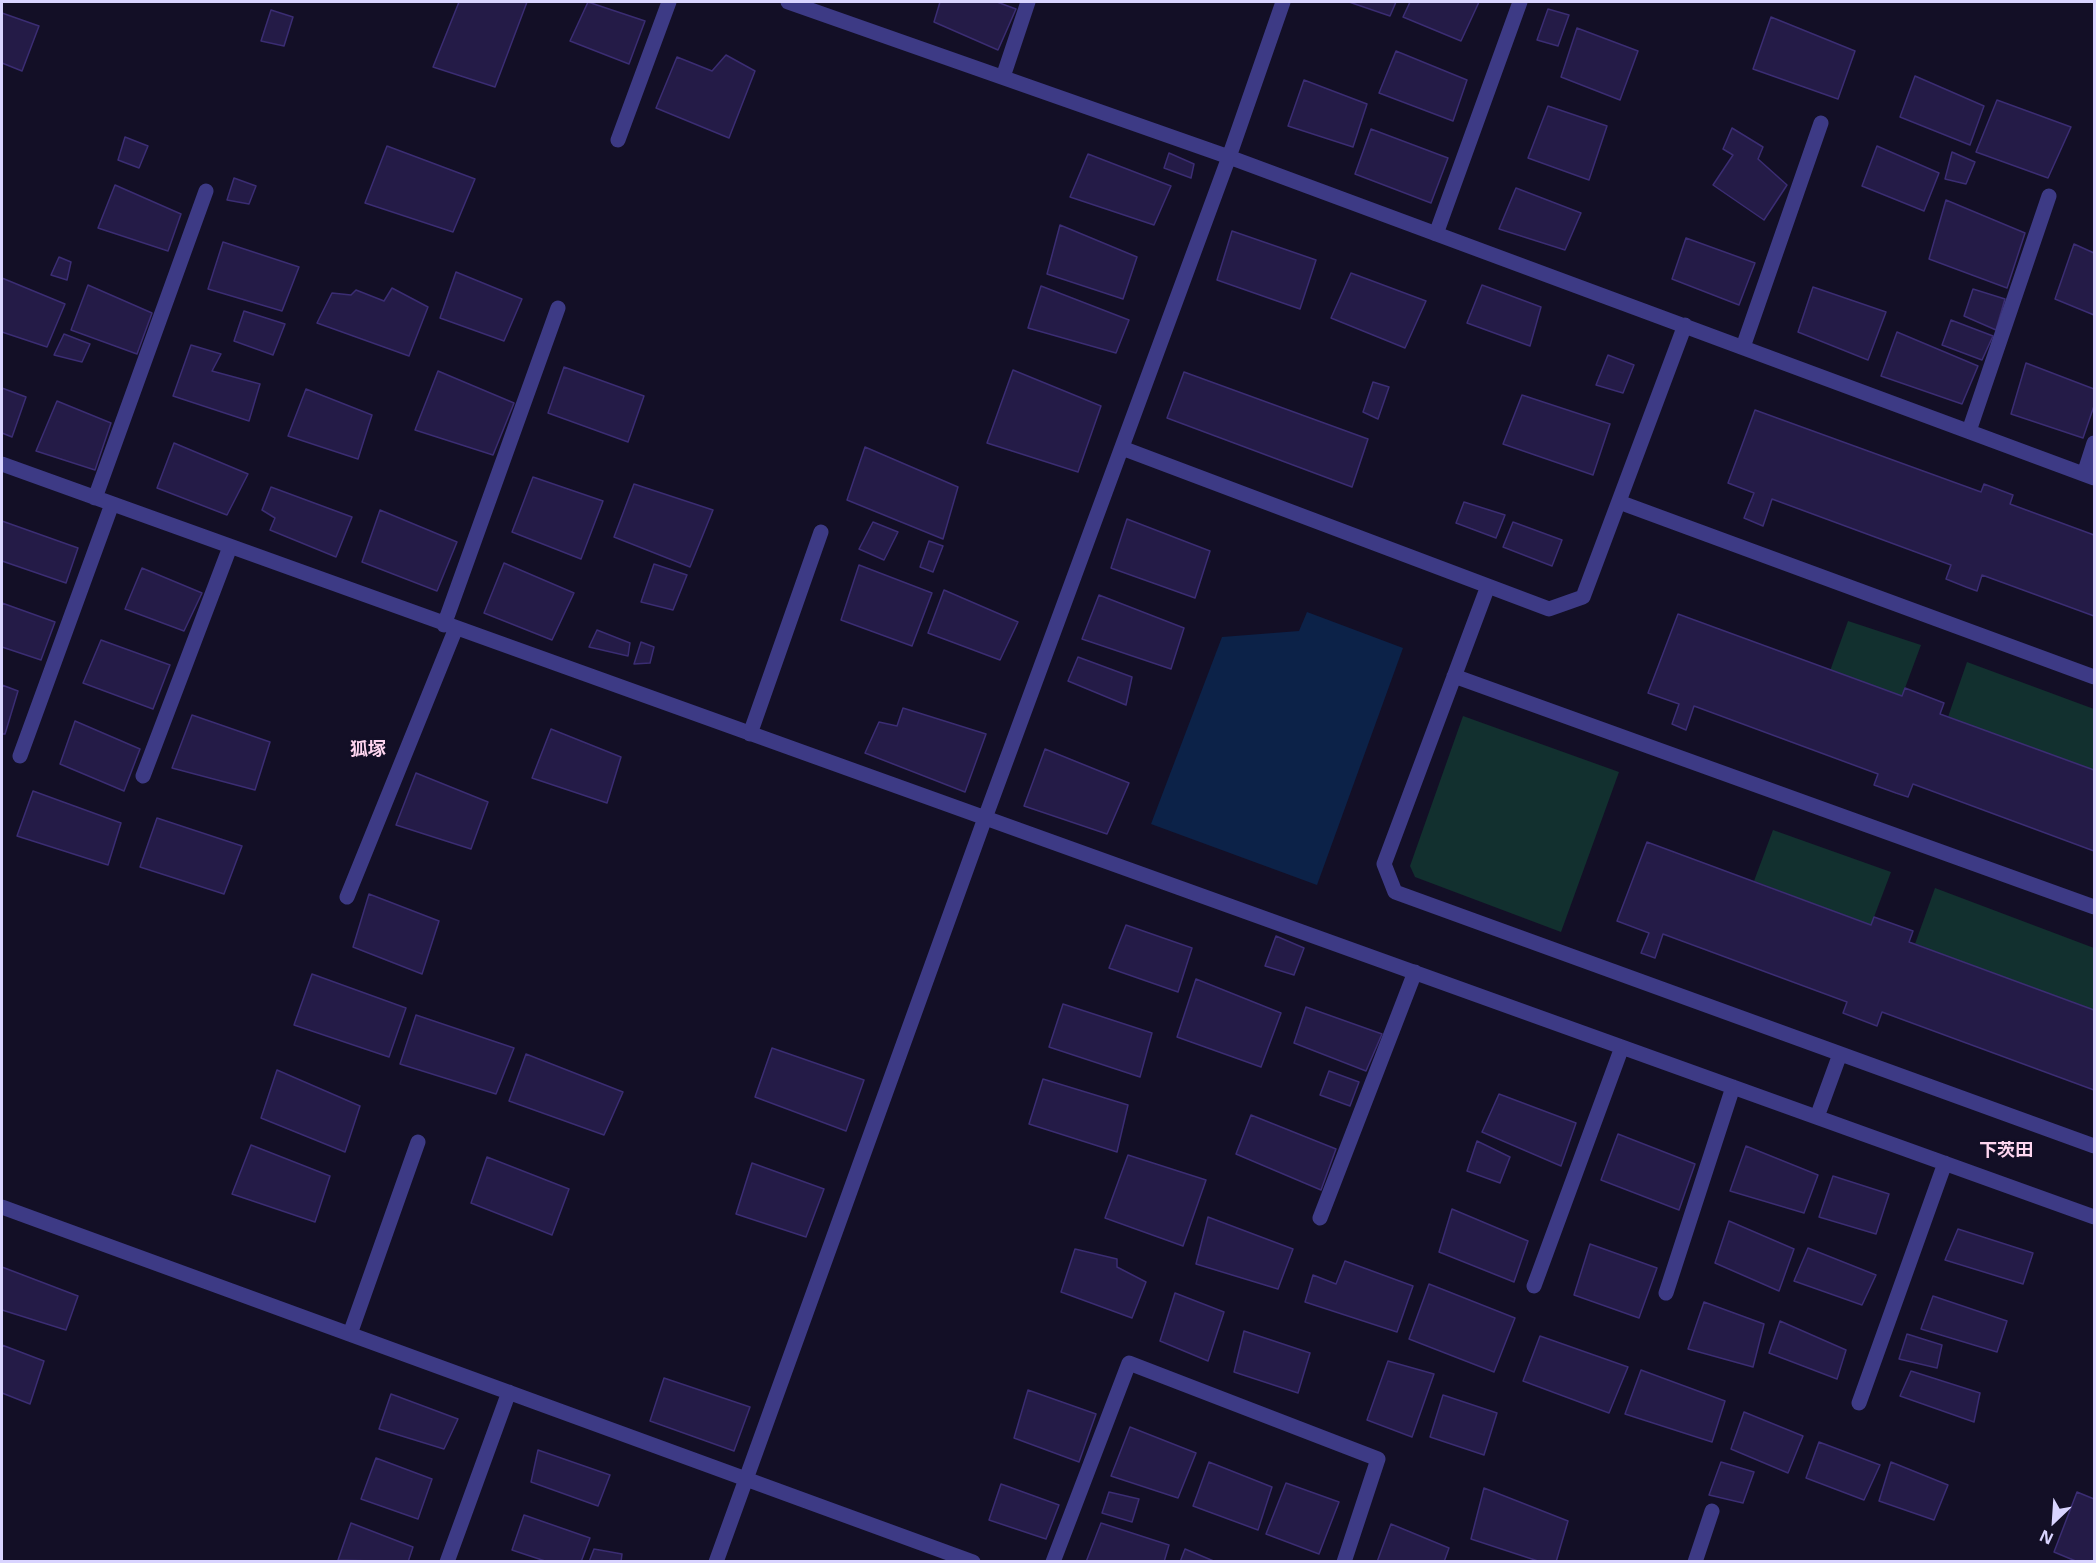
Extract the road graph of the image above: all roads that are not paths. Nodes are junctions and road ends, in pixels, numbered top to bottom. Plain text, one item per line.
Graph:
1 (669, 2) edge
2 (788, 2) edge
3 (1029, 2) edge
4 (1283, 2) edge
5 (1520, 2) edge
6 (1003, 77) junction
7 (1821, 123) dead end
8 (618, 140) dead end
9 (1229, 157) junction
10 (206, 191) dead end
11 (2049, 196) dead end
12 (1436, 234) junction
13 (558, 308) dead end
14 (1685, 325) junction
15 (1743, 347) junction
16 (1969, 431) junction
17 (2094, 443) edge
18 (1122, 448) junction
19 (2, 464) edge
20 (2089, 476) edge
21 (95, 498) junction
22 (1619, 502) junction
23 (112, 504) junction
24 (821, 532) dead end
25 (230, 547) junction
26 (1488, 586) junction
27 (450, 627) junction
28 (1454, 676) junction
29 (2094, 676) edge
30 (750, 734) junction
31 (20, 756) dead end
32 (143, 776) dead end
33 (985, 818) junction
34 (347, 897) dead end
35 (2094, 907) edge
36 (1415, 972) junction
37 (1622, 1047) junction
38 (1840, 1054) junction
39 (1733, 1087) junction
40 (1817, 1117) junction
41 (418, 1142) dead end
42 (2094, 1146) edge
43 (1945, 1163) junction
44 (2, 1207) edge
45 (2094, 1217) edge
46 (1320, 1218) dead end
47 (1534, 1286) dead end
48 (1666, 1293) dead end
49 (350, 1334) junction
50 (508, 1392) junction
51 (1859, 1402) dead end
52 (744, 1479) junction
53 (1712, 1511) dead end
54 (447, 1562) edge
55 (716, 1562) edge
56 (973, 1562) edge
57 (1053, 1562) edge
58 (1344, 1562) edge
59 (1695, 1562) edge

1 - 8 street
2 - 6 street
3 - 6 street
4 - 9 street
5 - 12 street
6 - 9 street
7 - 15 street
9 - 12 street
9 - 18 street
10 - 21 street
11 - 16 street
12 - 14 street
13 - 27 street
14 - 15 street
14 - 22 street
15 - 16 street
16 - 20 street
17 - 20 street
18 - 26 street
18 - 33 street
19 - 21 street
21 - 23 street
22 - 26 street
22 - 29 street
23 - 25 street
23 - 31 street
24 - 30 street
25 - 27 street
25 - 32 street
26 - 28 street
27 - 30 street
27 - 34 street
28 - 35 street
28 - 38 street
30 - 33 street
33 - 36 street
33 - 52 street
36 - 37 street
36 - 46 street
37 - 39 street
37 - 47 street
38 - 40 street
38 - 42 street
39 - 40 street
39 - 48 street
40 - 43 street
41 - 49 street
43 - 45 street
43 - 51 street
44 - 49 street
49 - 50 street
50 - 52 street
50 - 54 street
52 - 55 street
52 - 56 street
53 - 59 street
57 - 58 street

